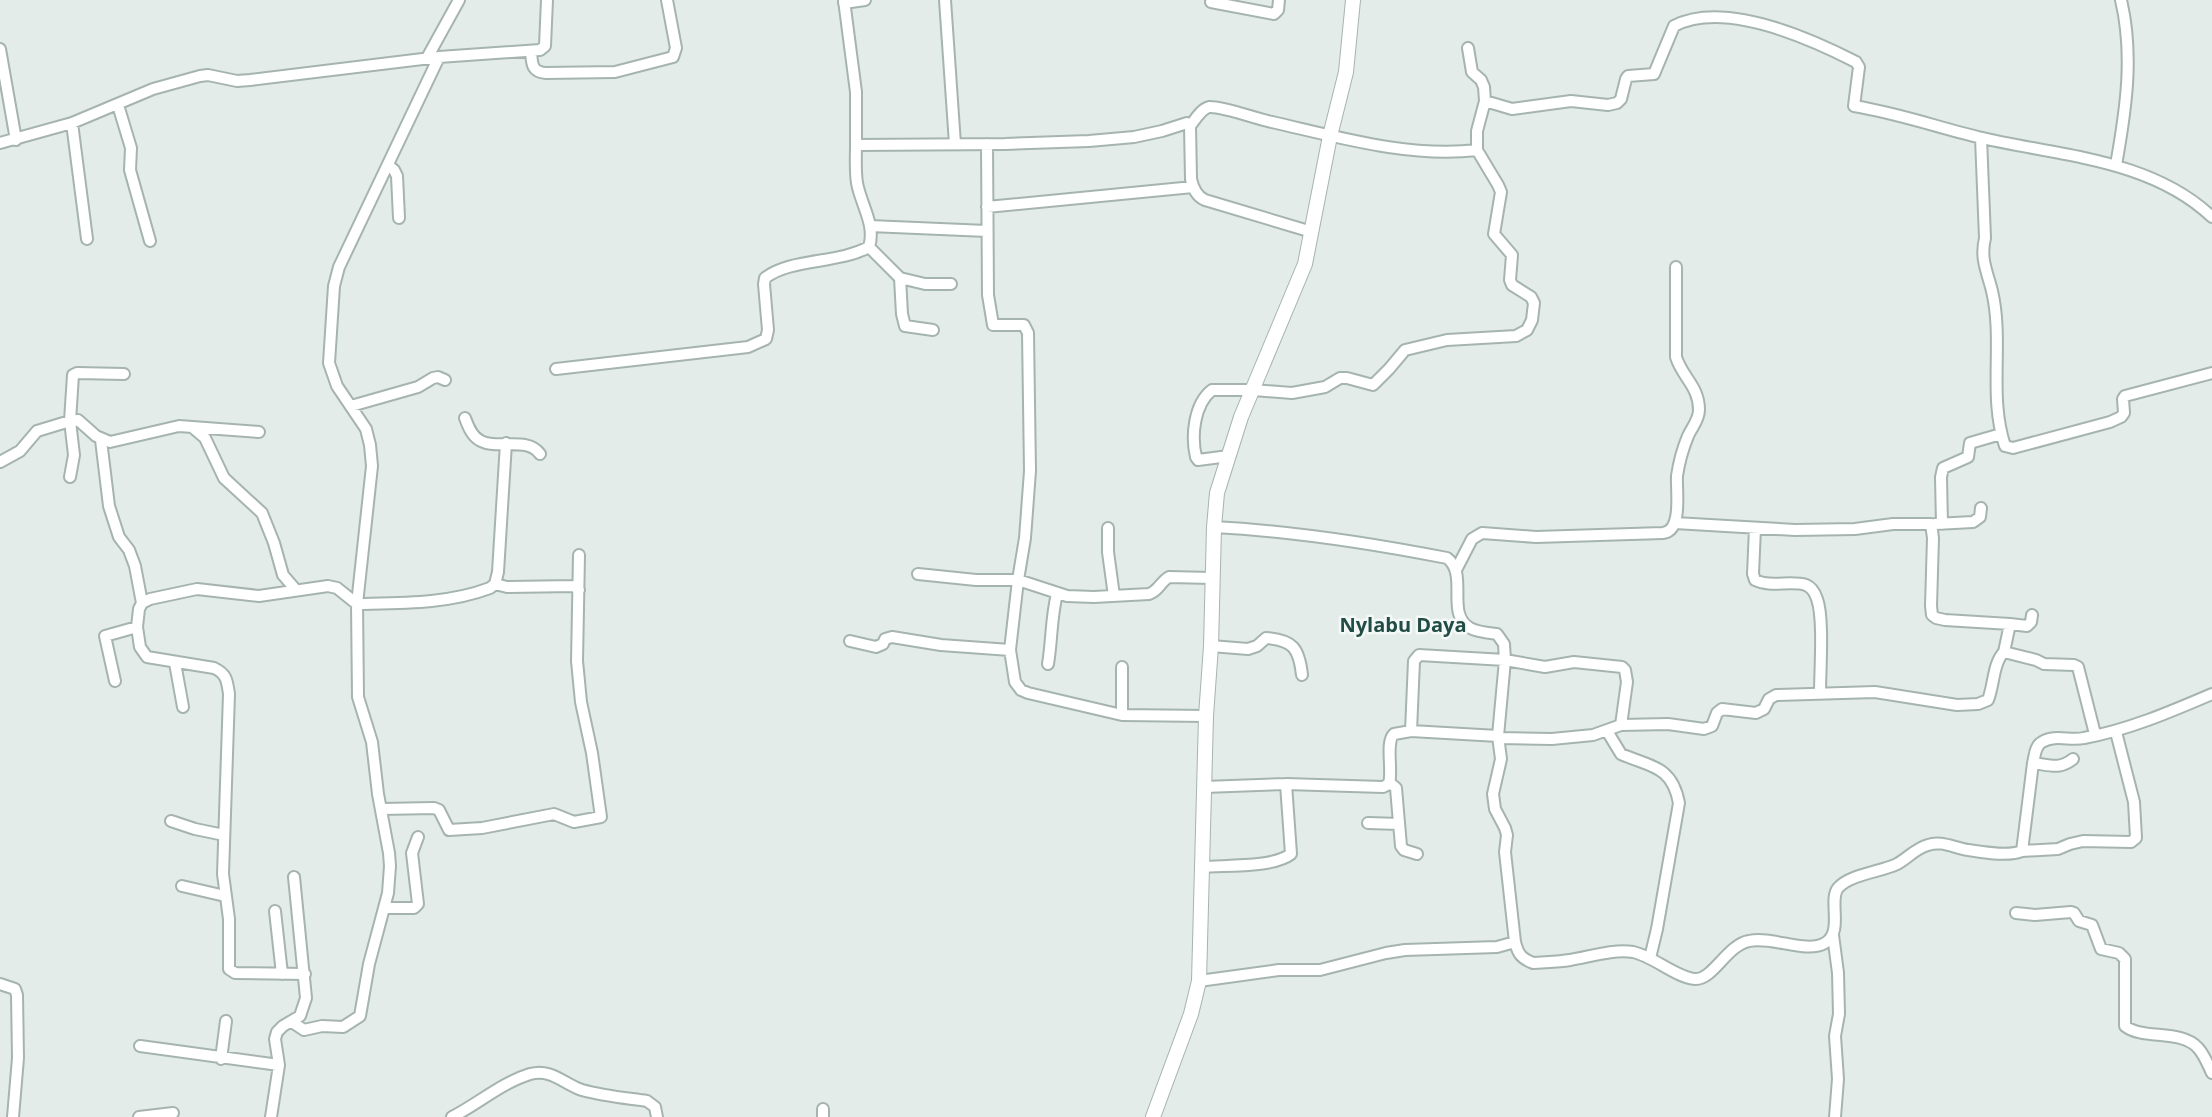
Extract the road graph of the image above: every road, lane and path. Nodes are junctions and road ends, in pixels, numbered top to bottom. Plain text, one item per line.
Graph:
1 (459, 0) edge
2 (547, 0) edge
3 (667, 0) edge
4 (865, 0) edge
5 (945, 0) edge
6 (1279, 0) edge
7 (1353, 0) edge
8 (2121, 0) edge
9 (844, 2) edge
10 (1211, 2) dead end
11 (1468, 48) dead end
12 (0, 49) edge
13 (531, 51) junction
14 (439, 57) junction
15 (427, 58) junction
16 (1485, 101) junction
17 (118, 105) junction
18 (72, 123) junction
19 (1190, 126) junction
20 (1330, 136) junction
21 (1981, 138) junction
22 (16, 140) junction
23 (0, 143) edge
24 (955, 144) junction
25 (987, 144) junction
26 (856, 145) junction
27 (1477, 150) junction
28 (388, 165) junction
29 (2116, 165) junction
30 (1193, 187) junction
31 (987, 207) junction
32 (399, 218) dead end
33 (2212, 218) edge
34 (870, 226) junction
35 (987, 231) junction
36 (1312, 232) junction
37 (87, 239) dead end
38 (150, 241) dead end
39 (869, 247) junction
40 (1676, 267) dead end
41 (900, 278) junction
42 (951, 284) dead end
43 (933, 330) dead end
44 (556, 369) dead end
45 (2212, 373) edge
46 (124, 374) dead end
47 (445, 380) dead end
48 (1253, 390) junction
49 (351, 406) junction
50 (465, 417) dead end
51 (70, 421) junction
52 (192, 427) junction
53 (259, 432) dead end
54 (2001, 434) junction
55 (101, 440) junction
56 (506, 443) junction
57 (540, 454) dead end
58 (1228, 456) junction
59 (0, 462) edge
60 (70, 477) dead end
61 (1981, 508) dead end
62 (1675, 523) junction
63 (1936, 524) junction
64 (1214, 527) junction
65 (1108, 528) dead end
66 (1755, 528) junction
67 (579, 555) dead end
68 (1456, 570) junction
69 (918, 574) dead end
70 (1212, 578) junction
71 (1018, 580) junction
72 (495, 584) junction
73 (296, 590) junction
74 (579, 590) junction
75 (1057, 594) junction
76 (1114, 596) junction
77 (142, 603) junction
78 (357, 604) junction
79 (2032, 615) dead end
80 (2010, 624) junction
81 (137, 627) junction
82 (850, 641) dead end
83 (1211, 646) junction
84 (1010, 650) junction
85 (2004, 652) junction
86 (1505, 660) junction
87 (175, 663) junction
88 (1048, 664) dead end
89 (1122, 667) dead end
90 (1302, 675) dead end
91 (115, 681) dead end
92 (1820, 693) junction
93 (2212, 694) edge
94 (183, 707) dead end
95 (1122, 715) junction
96 (1206, 716) junction
97 (1621, 725) junction
98 (1411, 731) junction
99 (1607, 731) junction
100 (2116, 732) junction
101 (2095, 734) junction
102 (1498, 737) junction
103 (2073, 759) dead end
104 (2033, 763) junction
105 (1389, 782) junction
106 (1286, 784) junction
107 (1204, 787) junction
108 (381, 809) junction
109 (171, 820) dead end
110 (1368, 823) dead end
111 (1399, 824) junction
112 (224, 835) junction
113 (418, 837) dead end
114 (2022, 851) junction
115 (1417, 854) dead end
116 (1202, 867) junction
117 (294, 877) dead end
118 (182, 885) dead end
119 (225, 896) junction
120 (384, 908) junction
121 (275, 911) dead end
122 (2016, 913) dead end
123 (1833, 935) junction
124 (1515, 942) junction
125 (1650, 958) junction
126 (282, 974) junction
127 (305, 974) junction
128 (1199, 981) junction
129 (0, 984) edge
130 (226, 1021) dead end
131 (292, 1022) junction
132 (140, 1046) dead end
133 (221, 1059) junction
134 (279, 1065) junction
135 (2212, 1073) edge
136 (173, 1113) dead end
137 (13, 1117) edge
138 (139, 1117) edge
139 (271, 1117) edge
140 (452, 1117) edge
141 (657, 1117) edge
142 (1153, 1117) edge
143 (1835, 1117) edge

1 - 15 street
2 - 13 street
3 - 13 street
4 - 9 street
5 - 24 street
6 - 10 street
7 - 20 street
8 - 29 street
9 - 26 street
11 - 16 street
12 - 22 street
13 - 14 street
14 - 15 street
14 - 28 street
15 - 17 street
16 - 21 street
16 - 27 street
17 - 18 street
17 - 38 street
18 - 22 street
18 - 37 street
19 - 20 street
19 - 25 street
19 - 30 street
20 - 27 street
20 - 36 street
21 - 29 street
21 - 54 street
22 - 23 street
24 - 25 street
24 - 26 street
25 - 31 street
26 - 34 street
27 - 48 street
28 - 32 street
28 - 49 street
29 - 33 street
30 - 31 street
30 - 36 street
31 - 35 street
34 - 35 street
34 - 39 street
35 - 71 street
36 - 48 street
39 - 41 street
39 - 44 street
40 - 62 street
41 - 42 street
41 - 43 street
45 - 54 street
46 - 51 street
47 - 49 street
48 - 58 street
48 - 58 street
49 - 78 street
50 - 56 street
51 - 55 street
51 - 59 street
51 - 60 street
52 - 53 street
52 - 55 street
52 - 73 street
54 - 63 street
55 - 77 street
56 - 57 street
56 - 72 street
58 - 64 street
61 - 63 street
62 - 66 street
62 - 68 street
63 - 66 street
63 - 80 street
64 - 68 street
64 - 70 street
65 - 76 street
66 - 92 street
67 - 74 street
68 - 86 street
69 - 71 street
70 - 76 street
70 - 83 street
71 - 75 street
71 - 84 street
72 - 74 street
72 - 78 street
73 - 77 street
73 - 78 street
74 - 108 street
75 - 76 street
75 - 88 street
77 - 81 street
78 - 108 street
79 - 80 street
80 - 85 street
81 - 87 street
81 - 91 street
82 - 84 street
83 - 90 street
83 - 96 street
84 - 95 street
85 - 92 street
85 - 101 street
86 - 97 street
86 - 98 street
86 - 102 street
87 - 94 street
87 - 112 street
89 - 95 street
92 - 97 street
93 - 100 street
95 - 96 street
96 - 107 street
97 - 99 street
98 - 102 street
98 - 105 street
99 - 102 street
99 - 125 street
100 - 101 street
100 - 114 street
101 - 104 street
102 - 124 street
103 - 104 street
104 - 114 street
105 - 106 street
105 - 111 street
106 - 107 street
106 - 116 street
107 - 116 street
108 - 120 street
109 - 112 street
110 - 111 street
111 - 115 street
112 - 119 street
113 - 120 street
114 - 123 street
116 - 128 street
117 - 127 street
118 - 119 street
119 - 126 street
120 - 131 street
121 - 126 street
122 - 135 street
123 - 125 street
123 - 143 street
124 - 125 street
124 - 128 street
126 - 127 street
127 - 131 street
128 - 142 street
129 - 137 street
130 - 133 street
131 - 134 street
132 - 133 street
133 - 134 street
134 - 139 street
136 - 138 street
140 - 141 street

